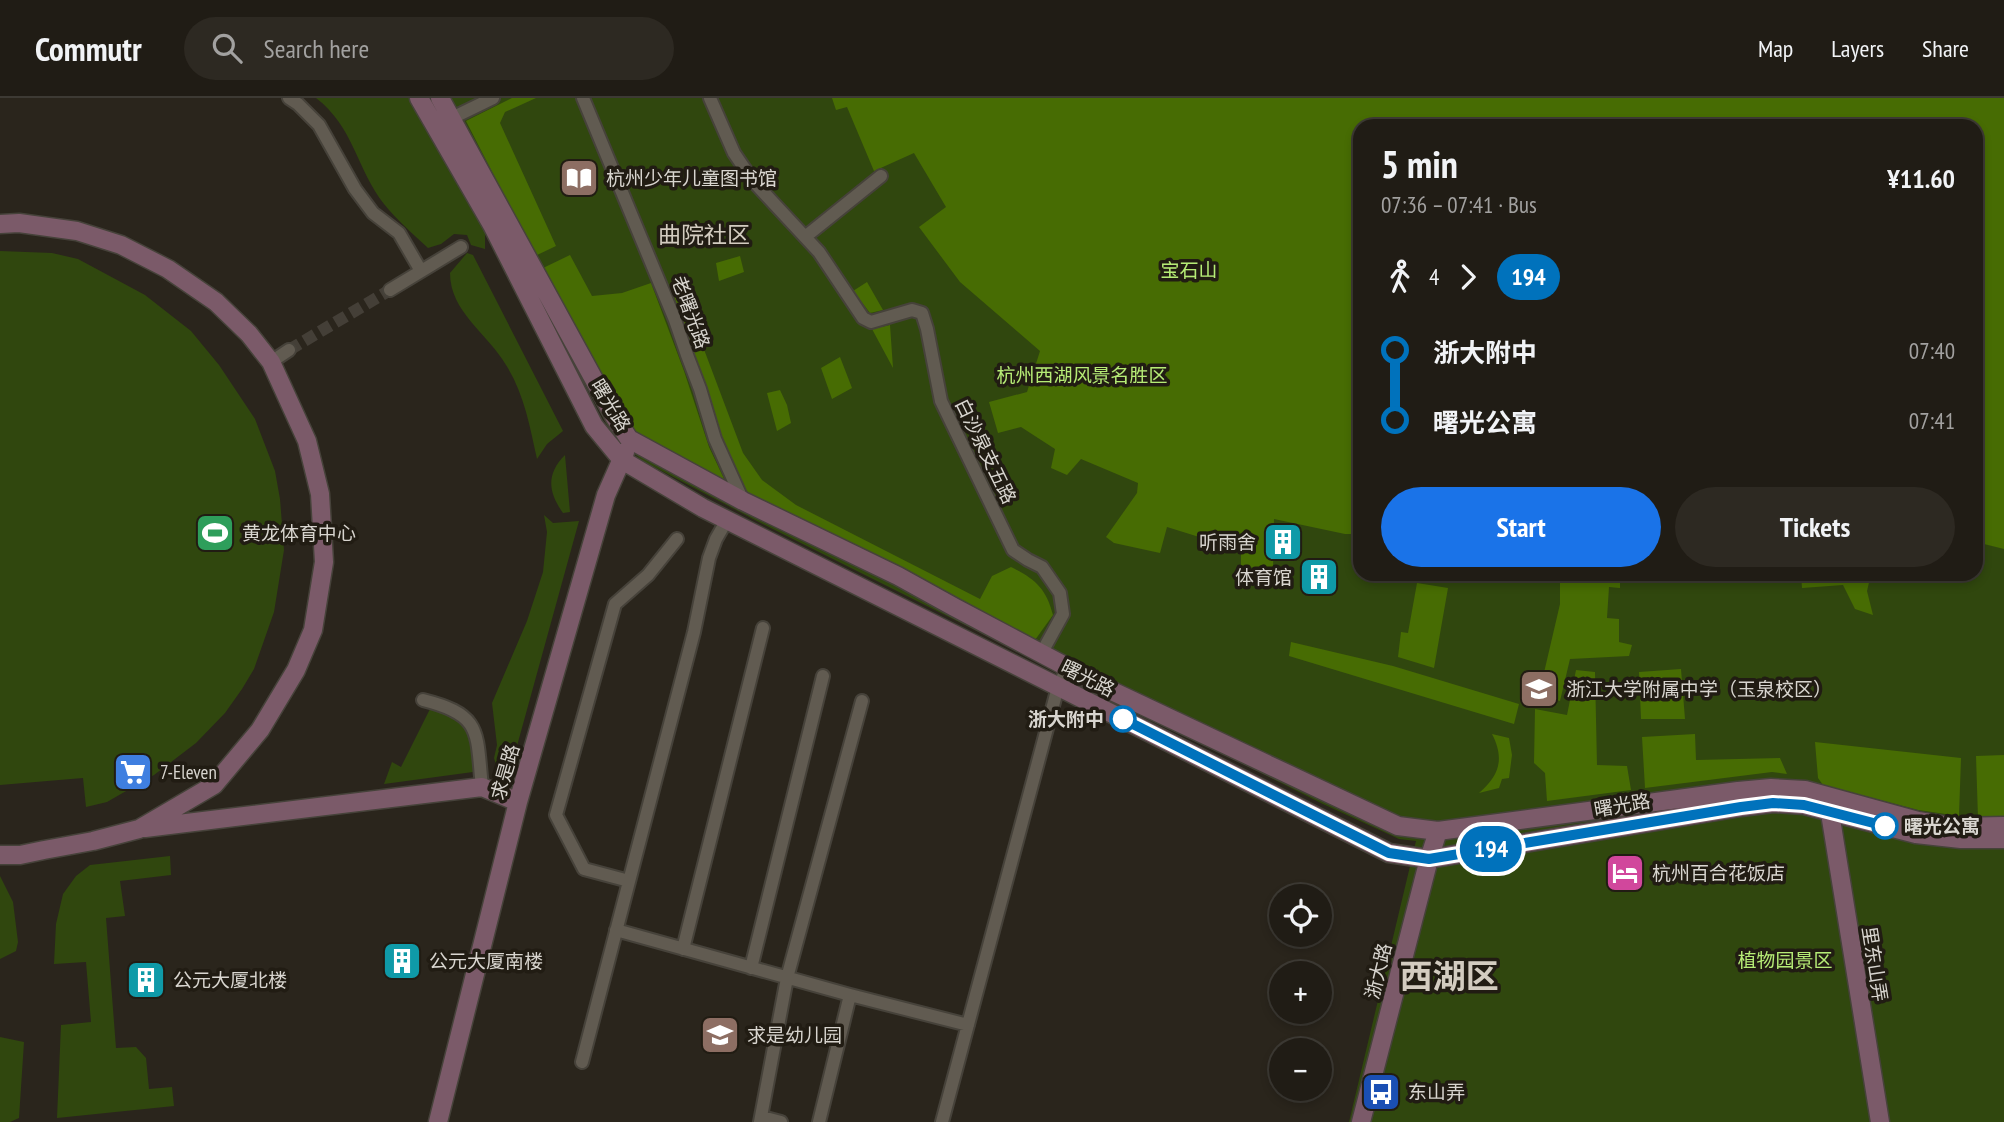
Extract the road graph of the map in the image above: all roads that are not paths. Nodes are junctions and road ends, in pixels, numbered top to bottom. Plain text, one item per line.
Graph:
1 (289, 98) edge
2 (419, 98) edge
3 (440, 98) edge
4 (494, 98) edge
5 (583, 98) edge
6 (710, 98) edge
7 (452, 117) junction
8 (881, 176) dead end
9 (0, 224) edge
10 (805, 237) junction
11 (461, 247) dead end
12 (421, 271) junction
13 (390, 290) tunnel mouth
14 (289, 351) tunnel mouth
15 (271, 362) junction
16 (629, 439) junction
17 (622, 460) junction
18 (743, 501) junction
19 (727, 520) junction
20 (677, 539) dead end
21 (763, 628) dead end
22 (1041, 653) junction
23 (1068, 667) junction
24 (823, 676) dead end
25 (1058, 687) junction
26 (423, 700) dead end
27 (862, 701) dead end
28 (482, 787) junction
29 (517, 802) junction
30 (1830, 813) junction
31 (2004, 826) edge
32 (139, 829) junction
33 (1438, 831) junction
34 (2004, 839) edge
35 (0, 855) edge
36 (1429, 859) junction
37 (629, 881) junction
38 (616, 930) junction
39 (683, 949) junction
40 (751, 968) junction
41 (787, 978) junction
42 (850, 995) junction
43 (968, 1025) junction
44 (582, 1062) dead end
45 (761, 1119) edge
46 (438, 1122) edge
47 (781, 1122) edge
48 (819, 1122) edge
49 (942, 1122) edge
50 (1362, 1122) edge
51 (1880, 1122) edge

1 - 12 street
2 - 17 main road, 曙光路
3 - 7 main road, 曙光路
4 - 7 street
5 - 18 street, 老曙光路
6 - 10 street
7 - 16 main road, 曙光路
8 - 10 street
9 - 15 main road
10 - 22 street, 白沙泉支五路
11 - 12 street
12 - 13 street
14 - 15 street
15 - 32 main road
16 - 17 main road, 求是路
16 - 18 main road, 曙光路
17 - 19 main road, 曙光路
17 - 29 main road, 求是路
18 - 22 main road, 曙光路
19 - 25 main road, 曙光路
19 - 37 street
20 - 37 street
21 - 39 street
22 - 23 main road, 曙光路
23 - 25 street
23 - 33 main road, 曙光路
24 - 40 street
25 - 36 main road, 曙光路
25 - 43 street
26 - 28 street
27 - 41 street
28 - 29 main road
28 - 32 main road
29 - 46 main road, 求是路
30 - 34 main road, 曙光路
30 - 36 main road, 曙光路
30 - 51 main road, 里东山弄
31 - 33 main road, 曙光路
32 - 35 main road
33 - 36 main road, 浙大路
36 - 50 main road, 浙大路
37 - 38 street
38 - 39 street
38 - 44 street
39 - 40 street
40 - 41 street
41 - 42 street
41 - 45 street
42 - 43 street
42 - 48 street
43 - 49 street
45 - 47 street

